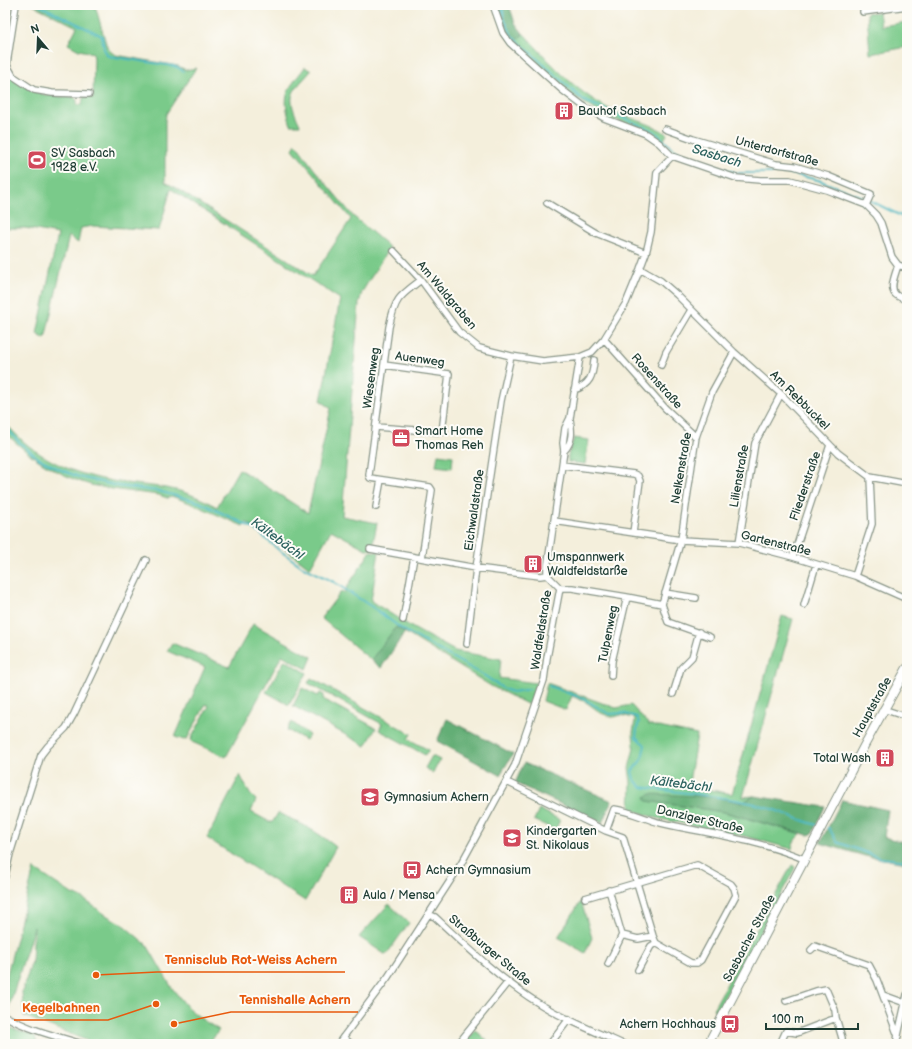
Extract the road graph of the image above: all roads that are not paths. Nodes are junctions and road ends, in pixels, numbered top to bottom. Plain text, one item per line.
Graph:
1 (16, 5) edge
2 (493, 5) edge
3 (907, 6) edge
4 (864, 12) dead end
5 (89, 94) dead end
6 (665, 129) dead end
7 (672, 156) junction
8 (547, 204) dead end
9 (866, 204) junction
10 (394, 251) dead end
11 (646, 253) junction
12 (898, 266) junction
13 (907, 268) edge
14 (640, 270) junction
15 (421, 280) junction
16 (907, 300) edge
17 (691, 310) junction
18 (604, 339) junction
19 (734, 352) junction
20 (511, 356) junction
21 (580, 357) junction
22 (594, 360) dead end
23 (384, 365) junction
24 (661, 365) dead end
25 (574, 390) junction
26 (781, 394) junction
27 (376, 427) junction
28 (696, 437) junction
29 (830, 445) junction
30 (562, 464) junction
31 (870, 477) junction
32 (381, 480) junction
33 (907, 484) edge
34 (376, 507) dead end
35 (554, 521) junction
36 (633, 533) junction
37 (681, 540) junction
38 (739, 544) junction
39 (370, 549) dead end
40 (414, 557) junction
41 (792, 557) junction
42 (422, 558) junction
43 (146, 560) dead end
44 (816, 565) junction
45 (476, 568) junction
46 (547, 575) junction
47 (855, 576) junction
48 (560, 588) junction
49 (665, 593) junction
50 (627, 597) junction
51 (696, 598) dead end
52 (907, 599) edge
53 (662, 604) junction
54 (804, 605) dead end
55 (404, 620) dead end
56 (698, 632) junction
57 (710, 636) dead end
58 (467, 644) dead end
59 (907, 668) edge
60 (611, 676) dead end
61 (673, 694) dead end
62 (883, 709) junction
63 (907, 717) edge
64 (507, 782) junction
65 (606, 831) junction
66 (812, 843) joint
67 (804, 859) junction
68 (5, 876) edge
69 (637, 883) junction
70 (609, 890) junction
71 (585, 898) dead end
72 (428, 914) junction
73 (622, 935) junction
74 (653, 936) junction
75 (656, 943) junction
76 (811, 950) dead end
77 (608, 964) dead end
78 (638, 970) dead end
79 (508, 982) junction
80 (883, 995) junction
81 (907, 995) edge
82 (786, 1001) dead end
83 (905, 1003) junction
84 (5, 1016) edge
85 (836, 1018) junction
86 (569, 1019) junction
87 (898, 1036) junction
88 (343, 1037) junction
89 (82, 1044) edge
90 (338, 1044) edge
91 (351, 1044) edge
92 (458, 1044) edge
93 (550, 1044) edge
94 (623, 1044) edge
95 (708, 1044) edge
96 (780, 1044) edge
97 (842, 1044) edge
98 (896, 1044) edge

1 - 5 street
2 - 7 street
3 - 4 street
6 - 9 street, Unterdorfstraße
7 - 9 street
7 - 11 street
8 - 11 street
9 - 12 street
10 - 15 street, Am Waldgraben
11 - 14 street
12 - 13 street
12 - 16 street
14 - 17 street, Am Rebbuckel
14 - 18 street
15 - 20 street, Am Waldgraben
15 - 23 street, Wiesenweg
17 - 19 street, Am Rebbuckel
17 - 24 street
18 - 21 street
18 - 28 street, Rosenstraße
19 - 26 street, Am Rebbuckel
19 - 28 street, Nelkenstraße
20 - 21 street, Am Waldgraben
20 - 45 street, Eichwaldstraße
21 - 25 street, Waldfeldstraße
22 - 25 street
23 - 27 street, Wiesenweg
23 - 27 street, Auenweg
25 - 30 street, Waldfeldstraße
26 - 29 street, Am Rebbuckel
26 - 38 street, Lilienstraße
27 - 32 street, Wiesenweg
28 - 37 street, Nelkenstraße
29 - 31 street, Am Rebbuckel
29 - 41 street, Fliederstraße
30 - 35 street, Waldfeldstraße
30 - 36 street
31 - 33 street
31 - 47 street
32 - 34 street
32 - 42 street
35 - 36 street, Gartenstraße
35 - 46 street, Waldfeldstraße
36 - 37 street, Gartenstraße
37 - 38 street, Gartenstraße
37 - 49 street, Nelkenstraße
38 - 41 street, Gartenstraße
39 - 40 street
40 - 42 street
40 - 55 street
41 - 44 street, Gartenstraße
42 - 45 street
43 - 68 street
44 - 47 street, Gartenstraße
44 - 54 street, Gartenstraße
45 - 46 street
45 - 58 street, Eichwaldstraße
46 - 48 street, Waldfeldstraße
47 - 52 street, Gartenstraße
48 - 50 street
48 - 64 street, Waldfeldstraße
49 - 51 street
49 - 53 street, Nelkenstraße
50 - 53 street
50 - 60 street, Tulpenweg
53 - 56 street
56 - 57 street
56 - 61 street
59 - 62 street, Hauptstraße
62 - 63 street
62 - 66 street, Hauptstraße
64 - 65 street
64 - 72 street, Waldfeldstraße
65 - 67 street, Danziger Straße
65 - 69 street
66 - 67 street, Sasbacher Straße
67 - 95 street, Sasbacher Straße
69 - 70 street
69 - 74 street
69 - 75 street
70 - 71 street
70 - 73 street
72 - 79 street, Straßburger Straße
72 - 88 street, Waldfeldstraße
73 - 74 street
73 - 77 street
74 - 75 street
75 - 78 street
76 - 80 street
79 - 86 street, Straßburger Straße
79 - 92 street
80 - 83 street
80 - 87 street
81 - 83 street
82 - 85 street
83 - 87 street
84 - 89 street
85 - 96 street
85 - 97 street
86 - 93 street
86 - 94 street, Straßburger Straße
87 - 98 street
88 - 90 street, Waldfeldstraße
88 - 91 street

